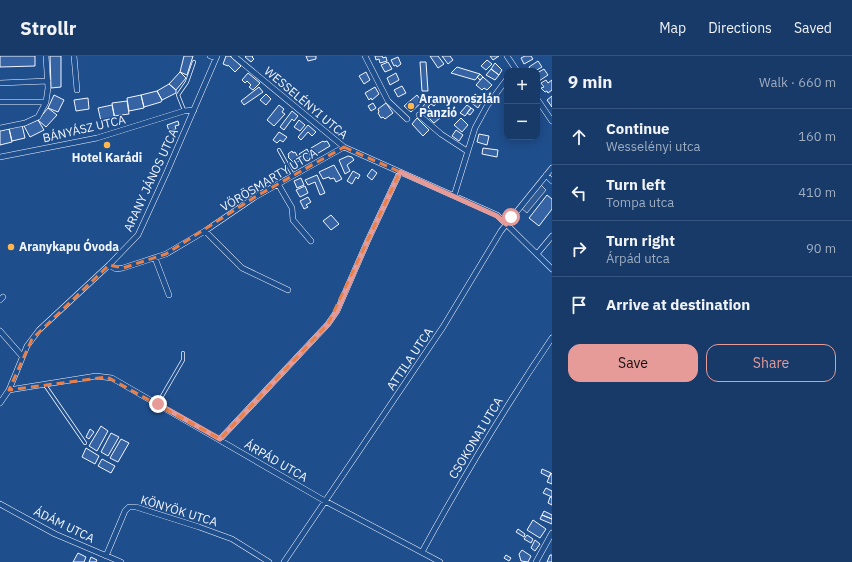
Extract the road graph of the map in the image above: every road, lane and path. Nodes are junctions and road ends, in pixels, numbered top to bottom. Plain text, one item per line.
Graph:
1 (46, 56) edge
2 (74, 56) edge
3 (210, 56) edge
4 (234, 56) edge
5 (365, 56) edge
6 (507, 56) edge
7 (217, 57) edge
8 (194, 62) dead end
9 (515, 68) edge
10 (48, 82) junction
11 (0, 83) edge
12 (504, 83) edge
13 (77, 90) dead end
14 (0, 102) edge
15 (46, 102) junction
16 (540, 103) edge
17 (184, 110) junction
18 (194, 110) junction
19 (419, 115) dead end
20 (407, 119) dead end
21 (552, 121) edge
22 (0, 128) edge
23 (344, 147) junction
24 (278, 150) dead end
25 (467, 151) junction
26 (0, 157) edge
27 (552, 168) edge
28 (400, 172) junction
29 (546, 175) junction
30 (293, 176) junction
31 (552, 181) edge
32 (278, 184) junction
33 (454, 196) junction
34 (506, 224) junction
35 (205, 231) junction
36 (552, 236) edge
37 (311, 241) dead end
38 (537, 254) junction
39 (155, 258) junction
40 (109, 265) junction
41 (552, 269) edge
42 (288, 290) dead end
43 (169, 295) dead end
44 (0, 331) edge
45 (552, 338) edge
46 (183, 352) dead end
47 (22, 356) junction
48 (45, 384) junction
49 (9, 390) junction
50 (0, 404) edge
51 (158, 404) junction
52 (220, 439) junction
53 (85, 443) dead end
54 (325, 501) junction
55 (0, 504) edge
56 (552, 533) edge
57 (422, 552) junction
58 (106, 556) junction
59 (121, 562) edge
60 (269, 562) edge
61 (284, 562) edge
62 (440, 562) edge
63 (536, 562) edge

1 - 10 street
2 - 13 street
3 - 7 street
4 - 23 street, WESSELÉNYI UTCA
5 - 20 street
6 - 9 street
7 - 18 street, ARANY JÁNOS UTCA
8 - 17 lane
10 - 11 street
10 - 15 street
12 - 25 street
14 - 15 street
15 - 22 street
16 - 21 street
17 - 18 street, BÁNYÁSZ UTCA
17 - 26 street, BÁNYÁSZ UTCA
18 - 40 street, ARANY JÁNOS UTCA
19 - 25 street
23 - 28 street, WESSELÉNYI UTCA
23 - 30 street, VÖRÖSMARTY UTCA
24 - 30 lane
25 - 33 street
27 - 29 street, ATTILA UTCA
28 - 33 street, WESSELÉNYI UTCA
28 - 52 street
29 - 31 street
29 - 34 street, ATTILA UTCA
30 - 32 street, VÖRÖSMARTY UTCA
32 - 35 street, VÖRÖSMARTY UTCA
32 - 37 street
33 - 34 street, WESSELÉNYI UTCA
34 - 38 street, WESSELÉNYI UTCA
34 - 54 street, ATTILA UTCA
35 - 39 street, VÖRÖSMARTY UTCA
35 - 42 street
36 - 38 street
38 - 41 street, WESSELÉNYI UTCA
39 - 40 street, VÖRÖSMARTY UTCA
39 - 43 street
40 - 47 street, ARANY JÁNOS UTCA
44 - 47 street
45 - 57 street, CSOKONAI UTCA
46 - 51 lane
47 - 49 street, ARANY JÁNOS UTCA
48 - 49 street, ÁRPÁD UTCA
48 - 51 street, ÁRPÁD UTCA
48 - 53 lane
49 - 50 street, ARANY JÁNOS UTCA
51 - 52 street, ÁRPÁD UTCA
52 - 54 street, ÁRPÁD UTCA
54 - 57 street, ÁRPÁD UTCA
54 - 61 street, ATTILA UTCA
55 - 58 street, ÁDÁM UTCA
56 - 63 street
57 - 62 street, ÁRPÁD UTCA
58 - 59 street, ÁDÁM UTCA
58 - 60 street, KÖNYÖK UTCA

